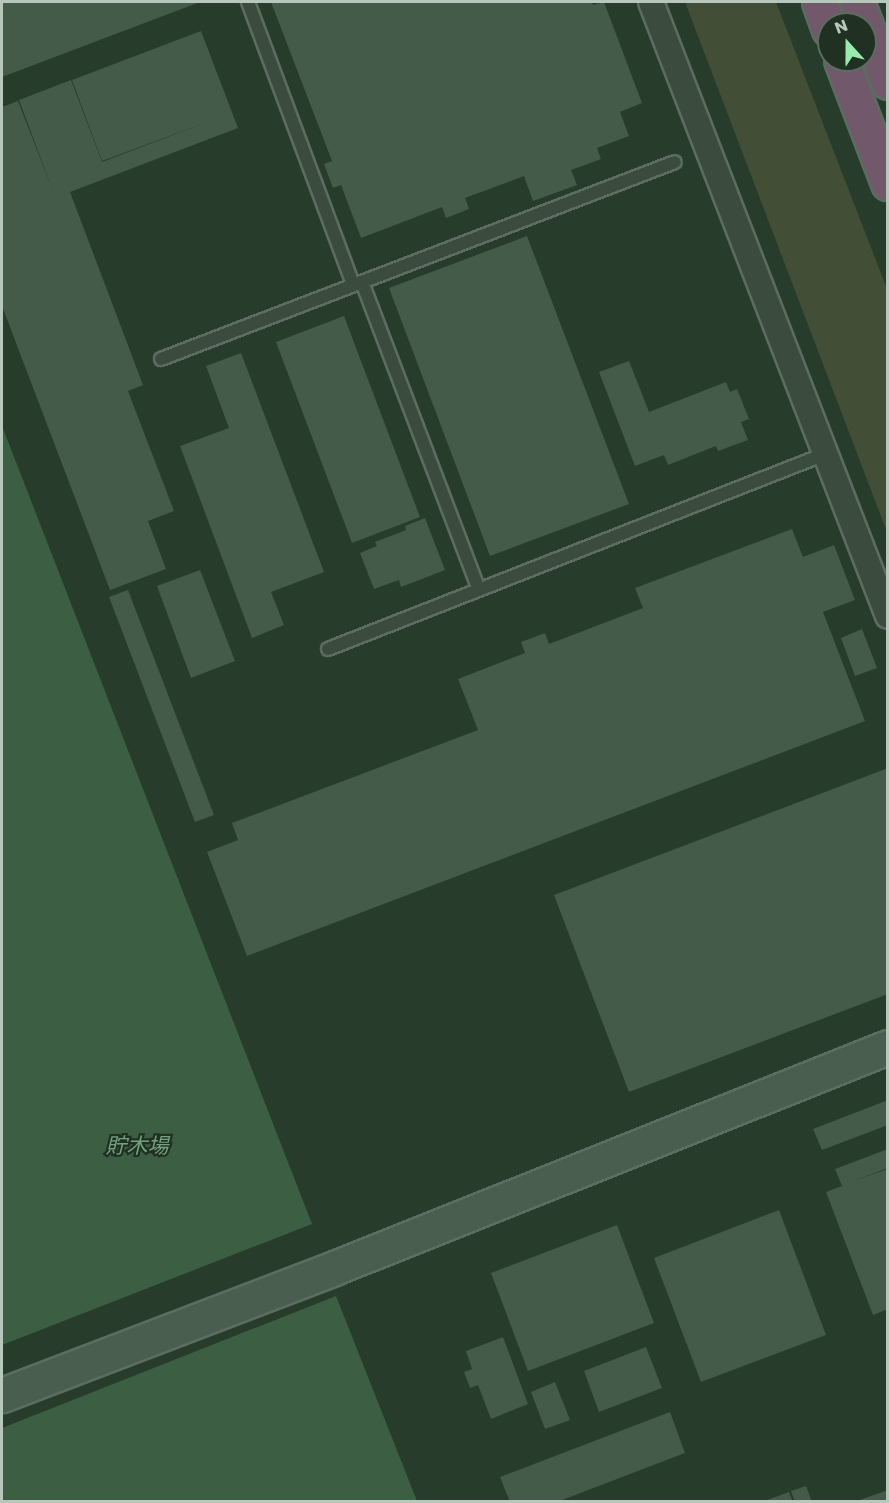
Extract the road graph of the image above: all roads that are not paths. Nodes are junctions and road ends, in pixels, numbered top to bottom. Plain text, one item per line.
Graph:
1 (248, 2) edge
2 (651, 2) edge
3 (856, 2) edge
4 (846, 72) edge
5 (888, 82) edge
6 (675, 162) dead end
7 (888, 183) edge
8 (357, 283) junction
9 (161, 359) dead end
10 (825, 454) junction
11 (479, 590) junction
12 (888, 616) edge
13 (328, 649) dead end
14 (888, 1047) edge
15 (2, 1395) edge

1 - 8 lane
2 - 10 street
3 - 5 highway
4 - 7 highway
6 - 8 lane
8 - 9 lane
8 - 11 lane
10 - 11 lane
10 - 12 street
11 - 13 lane
14 - 15 street

